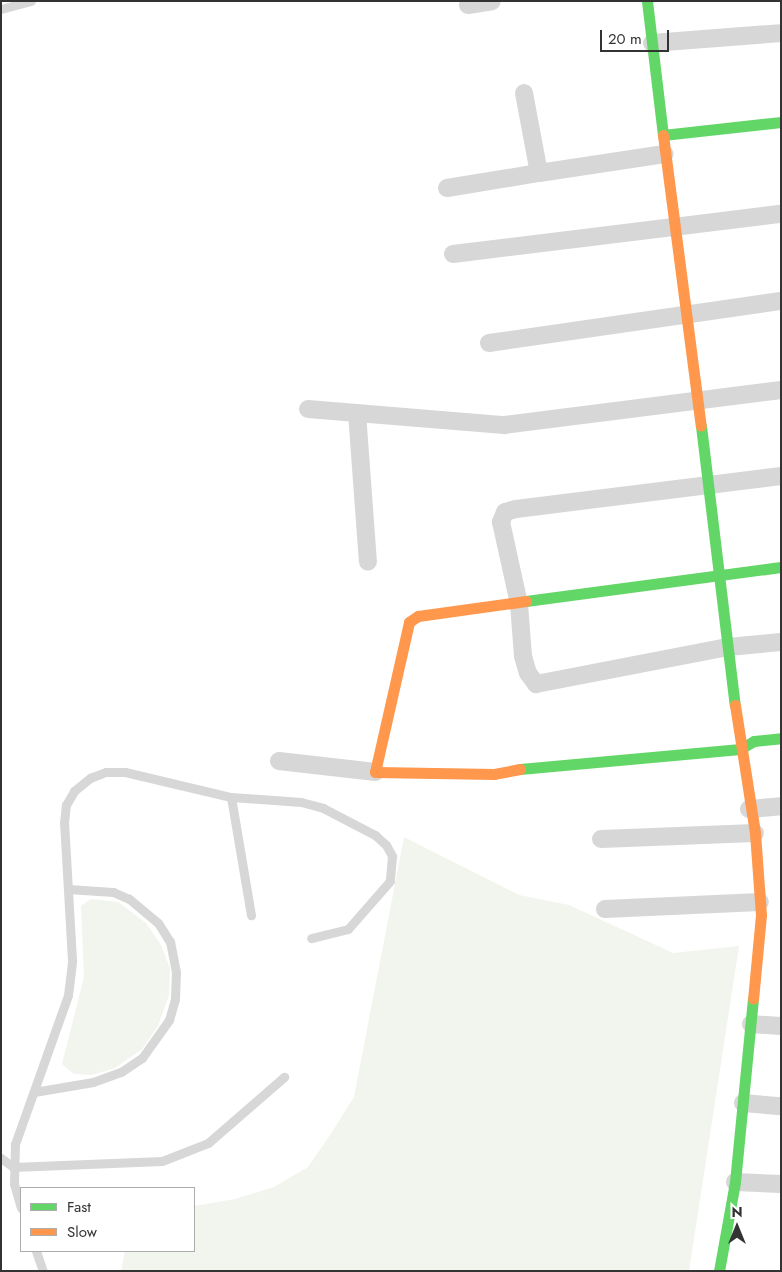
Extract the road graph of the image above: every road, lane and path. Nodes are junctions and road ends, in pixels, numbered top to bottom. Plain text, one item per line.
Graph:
1 (31, 1) edge
2 (492, 1) edge
3 (647, 1) edge
4 (468, 5) dead end
5 (1, 9) edge
6 (781, 33) edge
7 (652, 43) junction
8 (524, 93) dead end
9 (781, 122) edge
10 (663, 135) junction
11 (665, 154) junction
12 (539, 173) junction
13 (448, 188) dead end
14 (781, 214) edge
15 (674, 227) junction
16 (453, 254) dead end
17 (781, 301) edge
18 (686, 312) junction
19 (488, 343) dead end
20 (781, 390) edge
21 (697, 401) junction
22 (308, 409) dead end
23 (357, 413) junction
24 (781, 476) edge
25 (707, 483) junction
26 (368, 562) dead end
27 (781, 567) edge
28 (721, 575) junction
29 (519, 604) junction
30 (781, 642) edge
31 (728, 647) junction
32 (781, 738) edge
33 (740, 749) junction
34 (279, 761) dead end
35 (375, 772) junction
36 (231, 797) junction
37 (781, 806) edge
38 (749, 809) junction
39 (755, 833) junction
40 (601, 840) dead end
41 (68, 889) junction
42 (760, 902) junction
43 (604, 909) dead end
44 (251, 915) dead end
45 (311, 938) dead end
46 (751, 1024) junction
47 (781, 1026) edge
48 (284, 1077) dead end
49 (34, 1092) junction
50 (743, 1103) junction
51 (781, 1106) edge
52 (1, 1158) edge
53 (13, 1167) junction
54 (735, 1182) junction
55 (781, 1184) edge
56 (20, 1203) edge
57 (36, 1252) edge
58 (43, 1271) edge
59 (719, 1271) edge

1 - 5 lane
2 - 4 street
3 - 7 street
6 - 7 street
7 - 10 street
8 - 12 street
9 - 10 street
10 - 11 street
11 - 12 street
11 - 15 street
12 - 13 street
14 - 15 street
15 - 16 street
15 - 18 street
17 - 18 street
18 - 19 street
18 - 21 street
20 - 21 street
21 - 23 street
21 - 25 street
22 - 23 street
23 - 26 street
24 - 25 street
25 - 28 street
25 - 29 street
27 - 28 street
28 - 29 street
28 - 31 street
29 - 31 street
29 - 35 street
30 - 31 street
31 - 33 street
32 - 33 street
33 - 35 street
33 - 38 street
34 - 35 street
36 - 41 lane
36 - 44 lane
36 - 45 lane
37 - 38 street
38 - 39 street
39 - 40 street
39 - 42 street
41 - 49 lane
41 - 49 lane
42 - 43 street
42 - 46 street
46 - 47 street
46 - 50 street
48 - 53 lane
49 - 53 lane
50 - 51 street
50 - 54 street
52 - 53 lane
53 - 56 lane
54 - 55 street
54 - 59 street
57 - 58 lane

